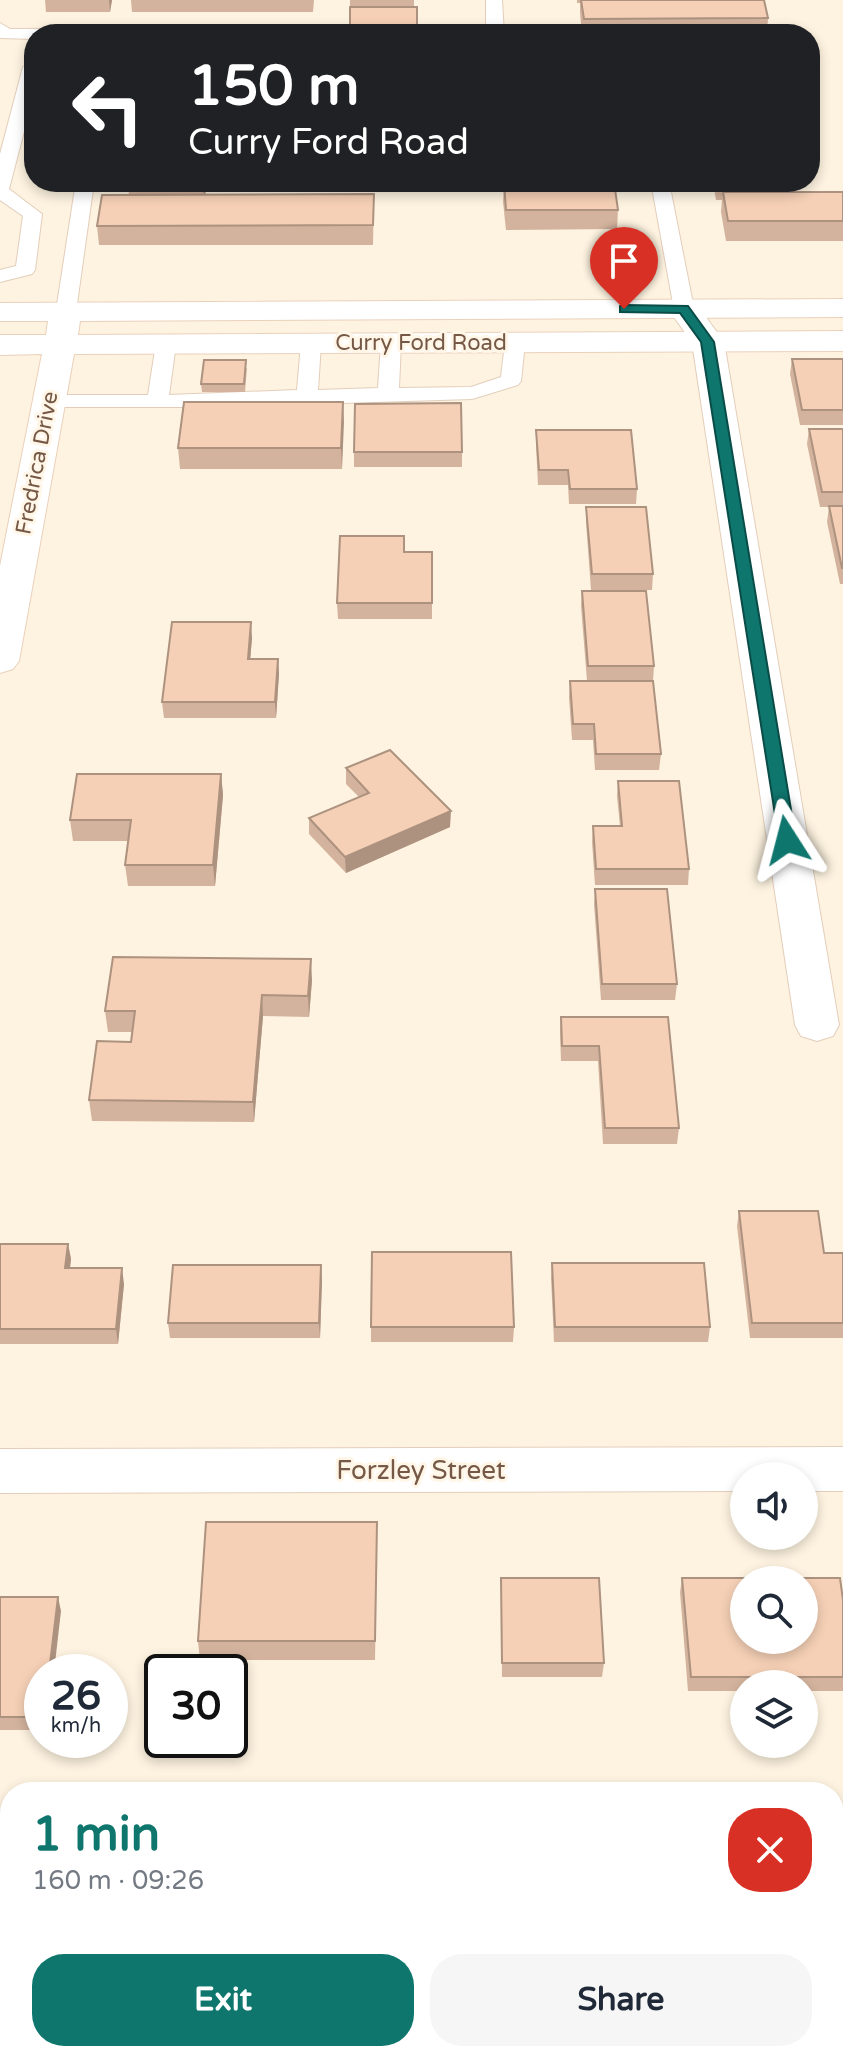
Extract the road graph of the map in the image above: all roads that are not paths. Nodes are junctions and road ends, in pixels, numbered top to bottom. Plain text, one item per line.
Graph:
1 (494, 0) edge
2 (495, 24) edge
3 (0, 28) edge
4 (24, 34) edge
5 (24, 98) edge
6 (0, 190) edge
7 (83, 192) edge
8 (662, 192) edge
9 (0, 276) edge
10 (843, 308) edge
11 (684, 309) junction
12 (0, 312) edge
13 (63, 328) junction
14 (843, 341) edge
15 (708, 342) junction
16 (391, 343) junction
17 (515, 343) junction
18 (166, 344) junction
19 (311, 344) junction
20 (0, 345) edge
21 (388, 395) junction
22 (307, 396) junction
23 (49, 401) junction
24 (158, 401) junction
25 (7, 584) edge
26 (0, 661) edge
27 (817, 1025) dead end
28 (843, 1469) edge
29 (0, 1471) edge

1 - 2 lane
3 - 4 lane
5 - 6 lane
6 - 9 lane
7 - 13 lane
8 - 11 lane
10 - 11 street, Curry Ford Road
11 - 13 street, Curry Ford Road
11 - 15 street
12 - 13 street, Curry Ford Road
13 - 18 street, Curry Ford Road
13 - 20 street, Curry Ford Road
13 - 23 street, Fredrica Drive
14 - 15 street, Curry Ford Road
15 - 17 street, Curry Ford Road
15 - 27 street
16 - 17 street, Curry Ford Road
16 - 19 street, Curry Ford Road
16 - 21 lane
17 - 21 lane
18 - 19 street, Curry Ford Road
18 - 24 lane
19 - 22 lane
21 - 22 lane
22 - 24 lane
23 - 24 lane
23 - 25 street, Fredrica Drive
25 - 26 street, Fredrica Drive
28 - 29 street, Forzley Street

